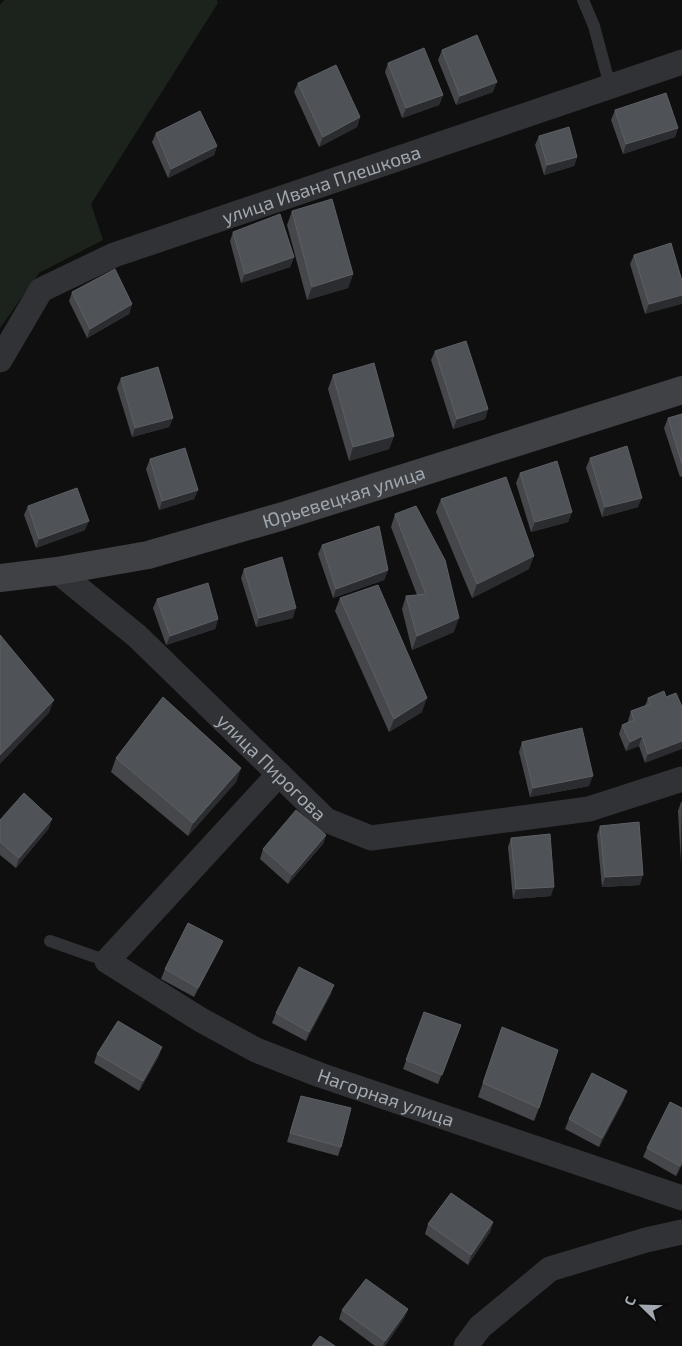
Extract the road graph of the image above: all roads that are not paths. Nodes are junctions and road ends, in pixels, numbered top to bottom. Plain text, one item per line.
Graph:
1 (582, 0) edge
2 (682, 62) edge
3 (610, 86) junction
4 (0, 360) edge
5 (682, 390) edge
6 (58, 571) junction
7 (0, 578) edge
8 (279, 774) junction
9 (682, 779) edge
10 (50, 941) dead end
11 (107, 961) junction
12 (682, 1198) edge
13 (682, 1232) edge
14 (466, 1346) edge

1 - 3 lane
2 - 3 street, улица Ивана Плешкова
3 - 4 street, улица Ивана Плешкова
5 - 6 main road, Юрьевецкая улица
6 - 7 main road, Юрьевецкая улица
6 - 8 street, улица Пирогова
8 - 9 street, улица Пирогова
8 - 11 street
10 - 11 lane
11 - 12 street, Нагорная улица
13 - 14 street

